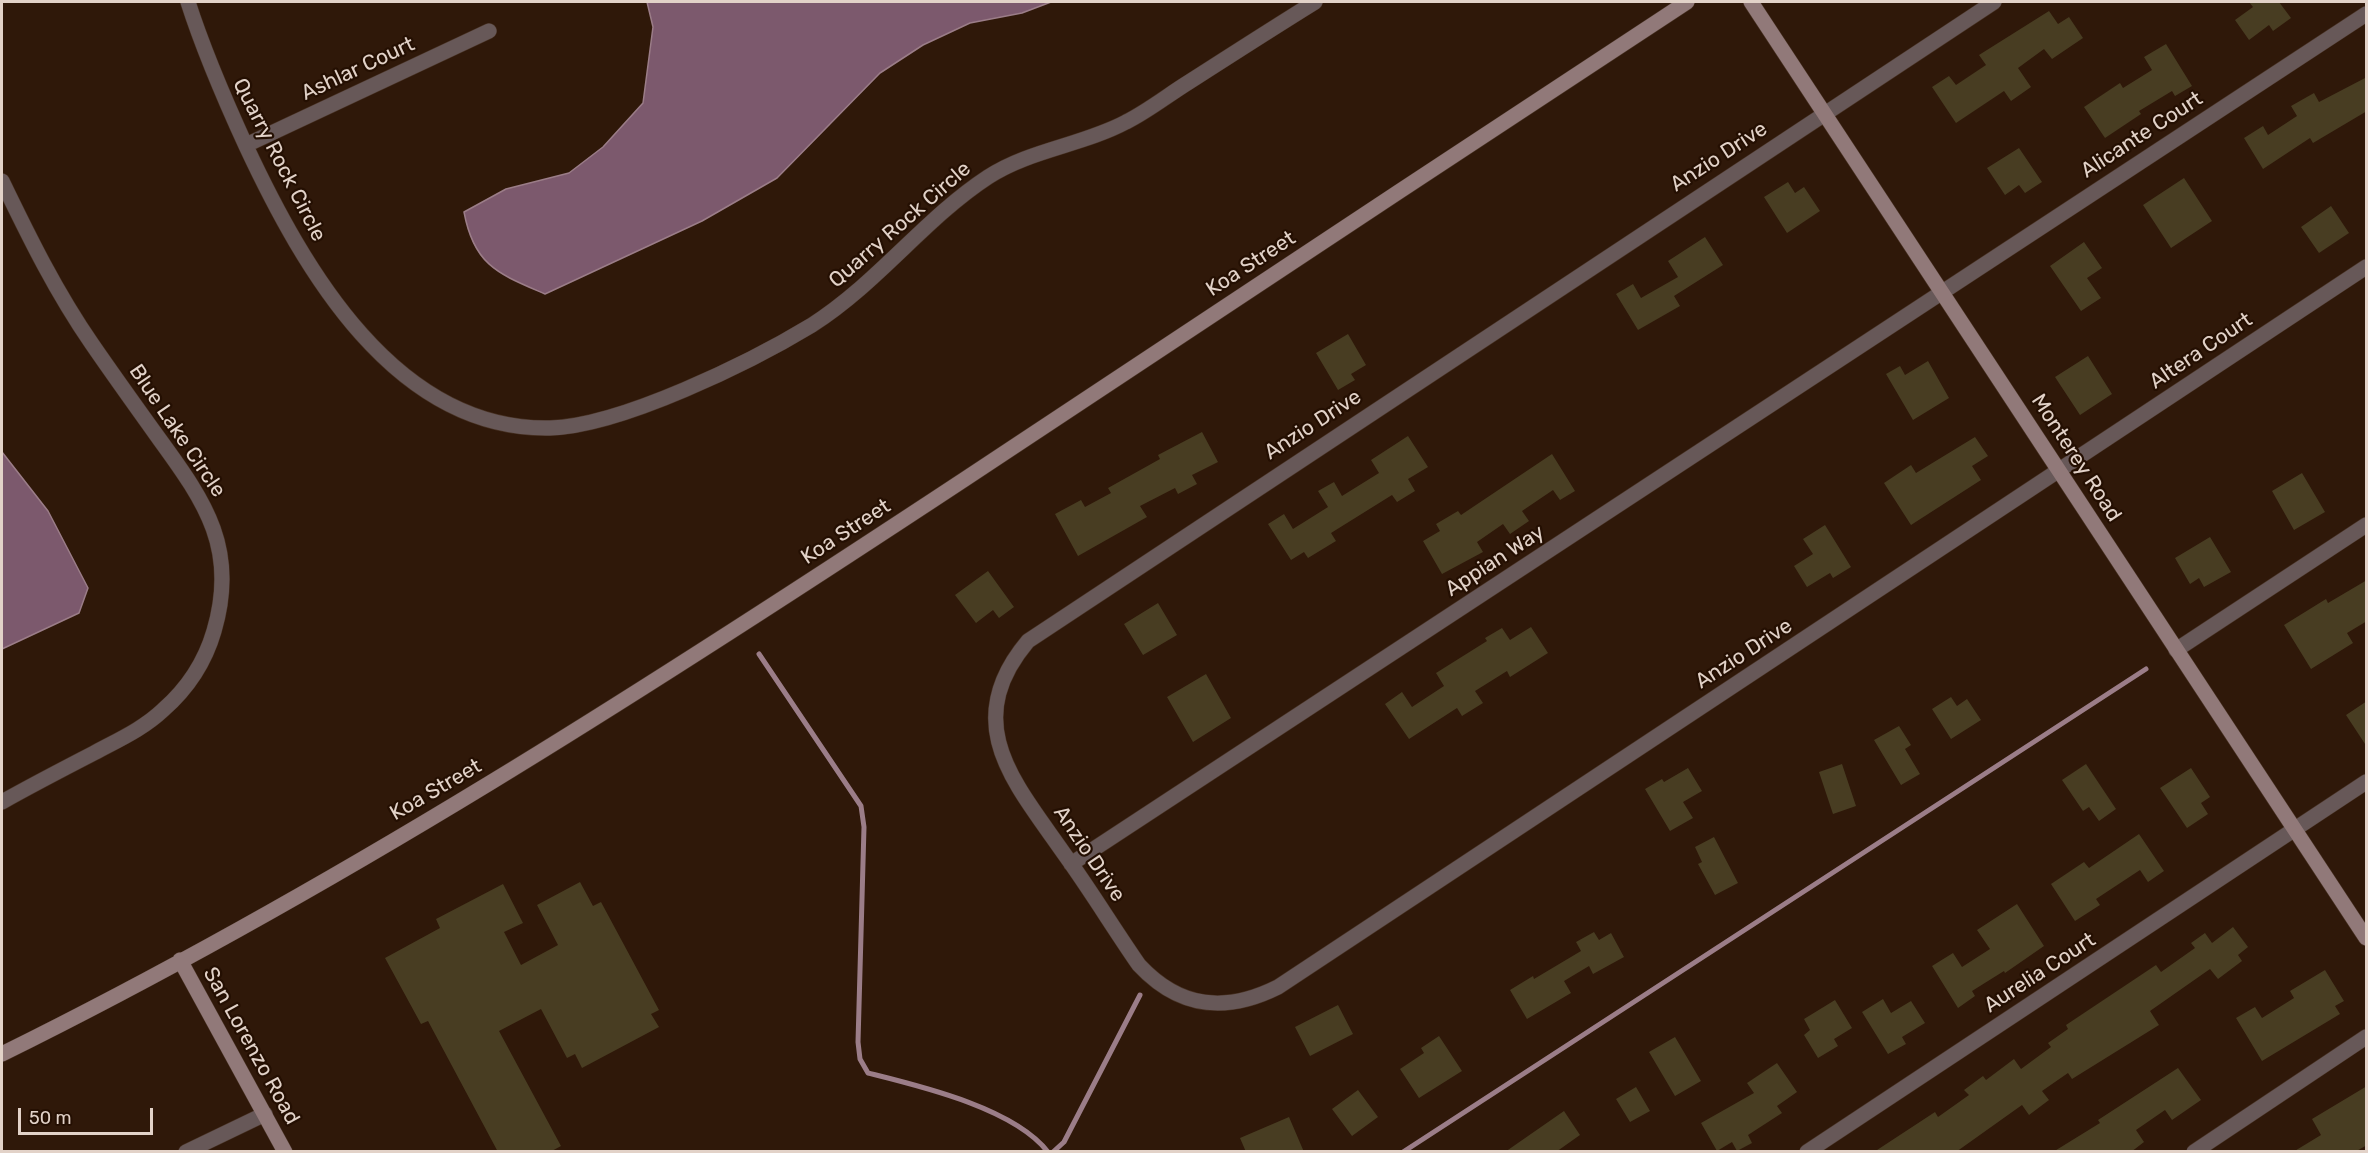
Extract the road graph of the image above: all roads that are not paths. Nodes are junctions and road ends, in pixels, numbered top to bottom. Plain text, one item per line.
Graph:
1 (188, 2) edge
2 (1315, 2) edge
3 (1687, 2) edge
4 (1751, 2) edge
5 (1994, 2) edge
6 (2367, 14) edge
7 (489, 31) dead end
8 (1824, 113) junction
9 (246, 146) junction
10 (2, 181) edge
11 (2367, 267) edge
12 (1941, 292) junction
13 (2059, 471) junction
14 (2367, 525) edge
15 (2176, 650) junction
16 (2367, 782) edge
17 (2, 801) edge
18 (2295, 829) junction
19 (1071, 864) junction
20 (2367, 938) edge
21 (180, 960) junction
22 (2367, 1037) edge
23 (2, 1054) edge
24 (266, 1114) junction
25 (186, 1152) edge
26 (285, 1152) edge
27 (1807, 1152) edge
28 (2194, 1152) edge

1 - 9 street, Quarry Rock Circle
2 - 9 street, Quarry Rock Circle
3 - 21 main road, Koa Street
4 - 8 main road, Monterey Road
5 - 8 street
6 - 12 street, Alicante Court
7 - 9 street, Ashlar Court
8 - 12 main road, Monterey Road
8 - 19 street, Anzio Drive
10 - 17 street, Blue Lake Circle
11 - 13 street, Altera Court
12 - 13 main road, Monterey Road
12 - 19 street, Appian Way
13 - 15 main road, Monterey Road
13 - 19 street, Anzio Drive
14 - 15 street
15 - 18 main road, Monterey Road
16 - 18 street, Aurelia Court
18 - 20 main road, Monterey Road
18 - 27 street, Aurelia Court
21 - 23 main road, Koa Street
21 - 24 main road, San Lorenzo Road
22 - 28 street
24 - 25 street
24 - 26 main road, San Lorenzo Road

